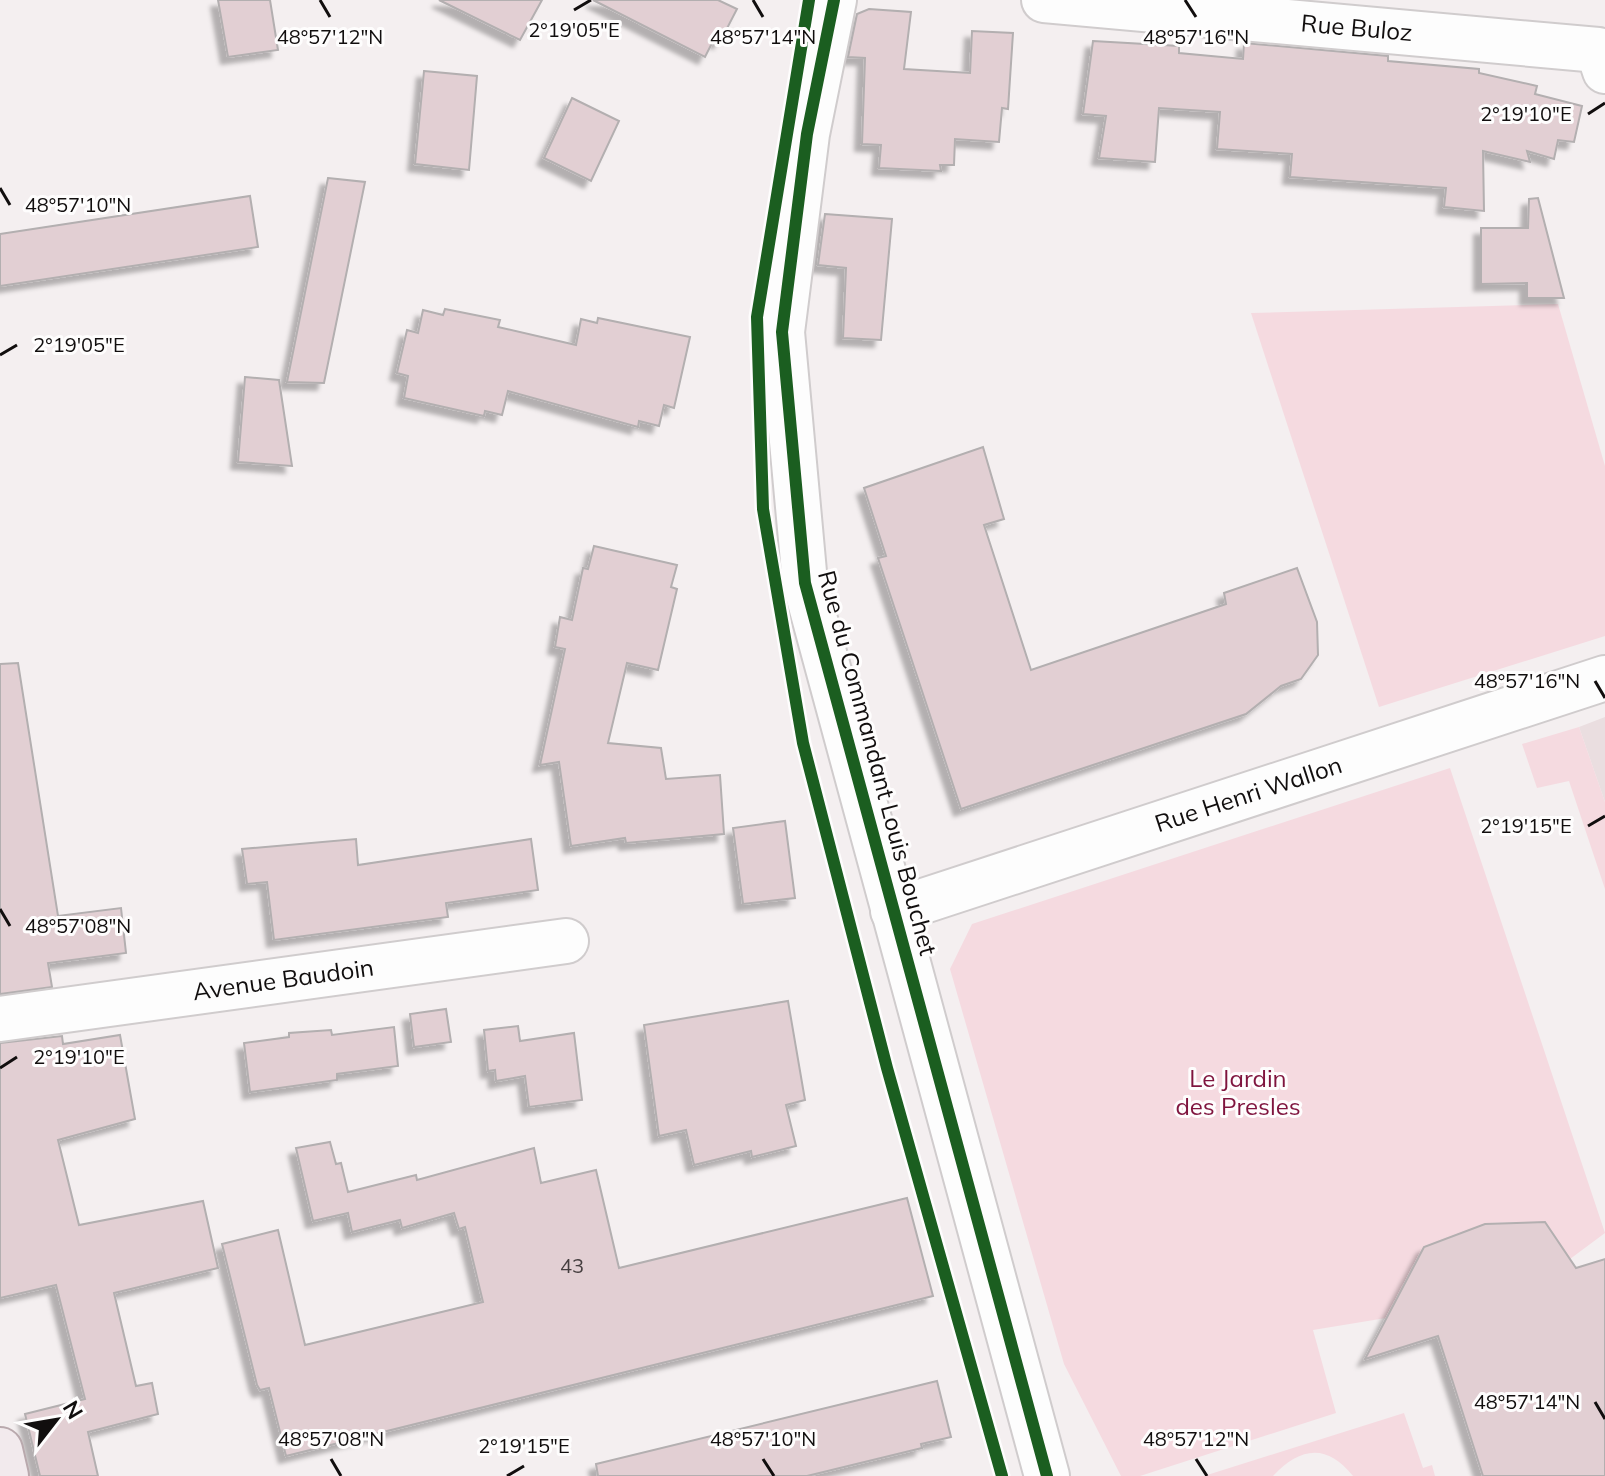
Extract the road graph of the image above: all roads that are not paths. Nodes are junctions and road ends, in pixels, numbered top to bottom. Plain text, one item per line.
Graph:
1 (834, 0) edge
2 (1044, 0) edge
3 (1605, 71) edge
4 (1605, 678) edge
5 (893, 911) junction
6 (566, 941) dead end
7 (0, 1019) edge
8 (0, 1450) edge
9 (6, 1476) edge
10 (1047, 1476) edge

1 - 5 street, Rue du Commandant Louis Bouchet
2 - 3 street, Rue Buloz
4 - 5 street, Rue Henri Wallon
5 - 10 street, Rue du Commandant Louis Bouchet
6 - 7 street, Avenue Baudoin
8 - 9 main road

